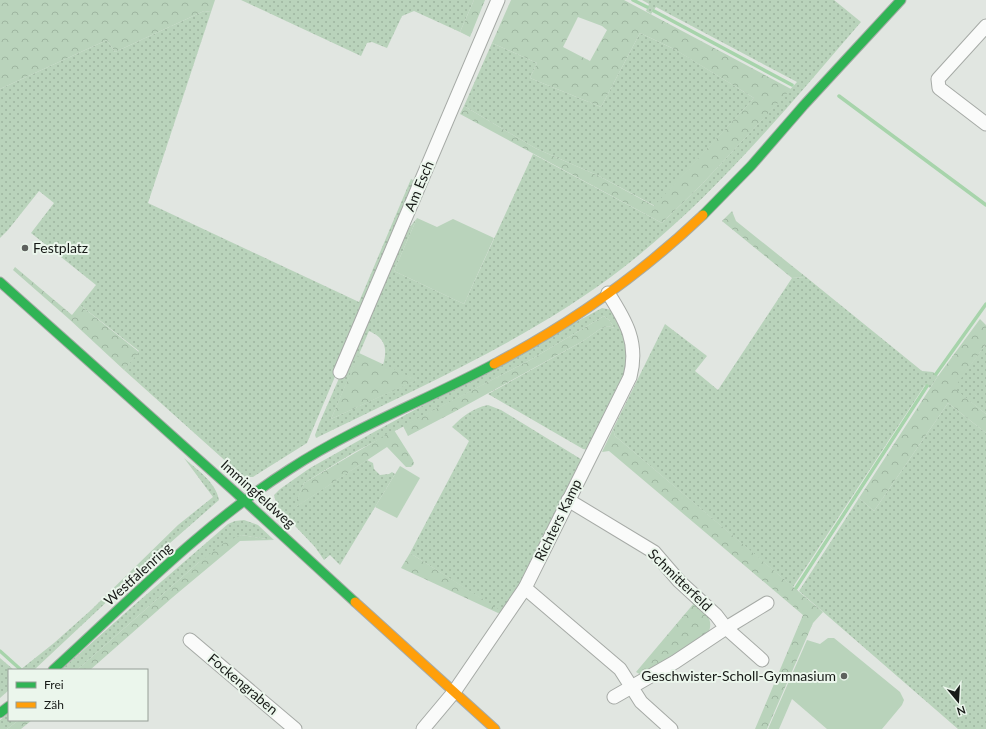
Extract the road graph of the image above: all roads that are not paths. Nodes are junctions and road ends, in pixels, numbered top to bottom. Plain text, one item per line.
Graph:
1 (498, 0) edge
2 (901, 0) edge
3 (986, 26) edge
4 (986, 124) edge
5 (0, 282) edge
6 (608, 293) junction
7 (340, 372) dead end
8 (244, 500) junction
9 (568, 500) junction
10 (525, 588) junction
11 (767, 603) dead end
12 (726, 628) junction
13 (190, 640) dead end
14 (762, 660) dead end
15 (54, 669) edge
16 (632, 687) junction
17 (454, 692) junction
18 (614, 697) dead end
19 (8, 707) edge
20 (0, 713) edge
21 (295, 729) edge
22 (423, 729) edge
23 (496, 729) edge
24 (671, 729) edge

1 - 7 street, Am Esch
2 - 6 street, Westfalenring
3 - 4 street
5 - 8 street, Immingfeldweg
6 - 8 street, Westfalenring
6 - 9 street, Richters Kamp
8 - 15 street, Westfalenring
8 - 17 street, Immingfeldweg
9 - 10 street, Richters Kamp
9 - 12 street, Schmitterfeld
10 - 16 street
10 - 17 street, Richters Kamp
11 - 12 street
12 - 14 street, Schmitterfeld
12 - 16 street
13 - 21 street, Fockengraben
16 - 18 street
16 - 24 street
17 - 22 street, Richters Kamp
17 - 23 street, Immingfeldweg
19 - 20 street

